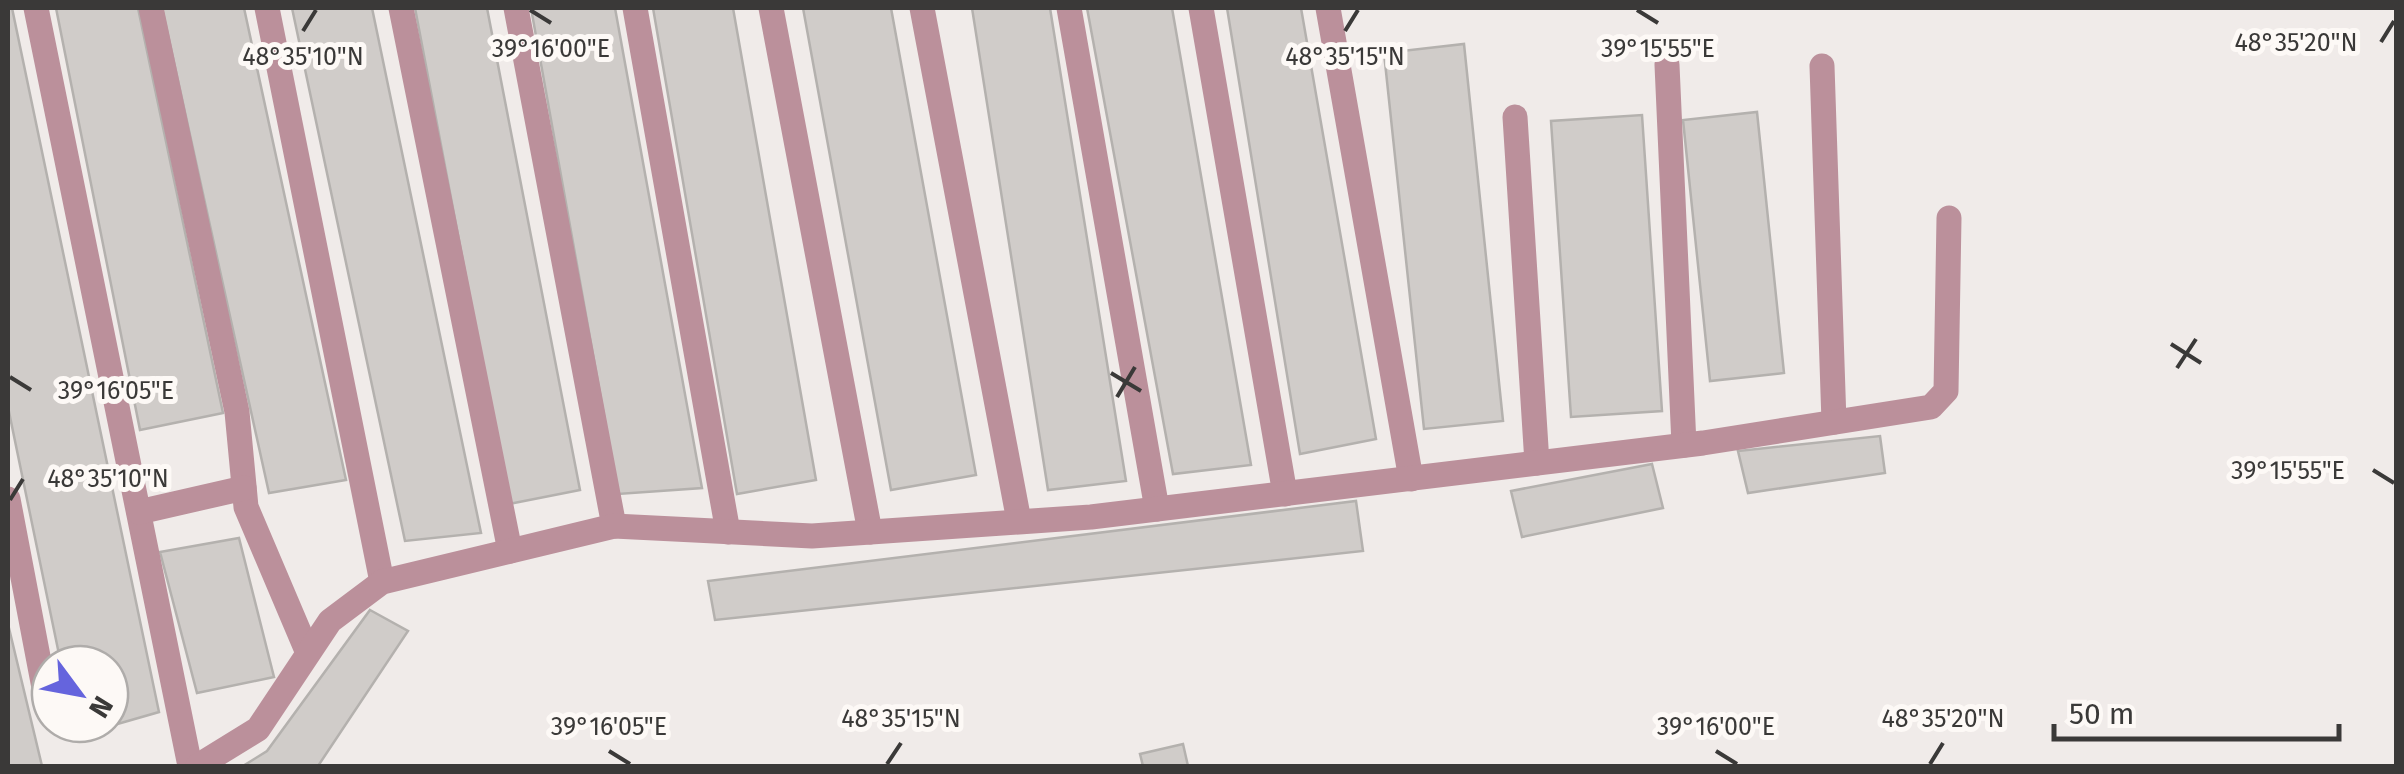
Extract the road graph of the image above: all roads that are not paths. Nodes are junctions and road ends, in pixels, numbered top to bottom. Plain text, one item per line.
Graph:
1 (36, 8) edge
2 (152, 8) edge
3 (267, 8) edge
4 (402, 8) edge
5 (516, 8) edge
6 (635, 8) edge
7 (771, 8) edge
8 (922, 8) edge
9 (1069, 8) edge
10 (1202, 8) edge
11 (1328, 8) edge
12 (1667, 65) dead end
13 (1822, 66) dead end
14 (1515, 116) dead end
15 (1950, 218) dead end
16 (1834, 422) junction
17 (1684, 445) junction
18 (1538, 463) junction
19 (1410, 479) junction
20 (244, 488) junction
21 (1285, 494) junction
22 (8, 500) edge
23 (1157, 509) junction
24 (139, 512) junction
25 (1019, 522) junction
26 (614, 526) junction
27 (728, 532) junction
28 (870, 532) junction
29 (510, 551) junction
30 (382, 582) junction
31 (36, 644) edge
32 (308, 653) junction
33 (194, 766) edge

1 - 24 lane
2 - 20 lane
3 - 30 lane
4 - 29 lane
5 - 26 lane
6 - 27 lane
7 - 28 lane
8 - 25 lane
9 - 23 lane
10 - 21 lane
11 - 19 lane
12 - 17 lane
13 - 16 lane
14 - 18 lane
15 - 16 lane
16 - 17 lane
17 - 18 lane
18 - 19 lane
19 - 21 lane
20 - 24 lane
20 - 32 lane
21 - 23 lane
22 - 31 lane
23 - 25 lane
24 - 33 lane
25 - 28 lane
26 - 27 lane
26 - 29 lane
27 - 28 lane
29 - 30 lane
30 - 32 lane
32 - 33 lane

